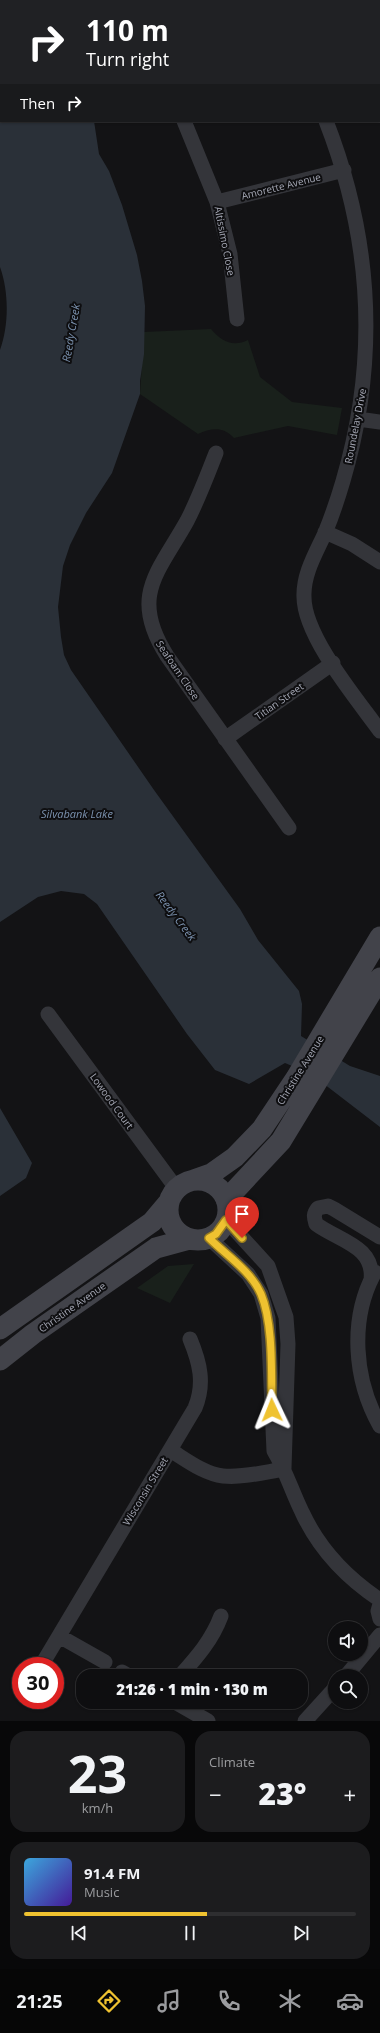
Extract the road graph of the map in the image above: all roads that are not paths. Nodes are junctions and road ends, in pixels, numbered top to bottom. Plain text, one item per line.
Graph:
1 (184, 122) edge
2 (326, 122) edge
3 (344, 170) junction
4 (217, 202) junction
5 (373, 297) edge
6 (236, 319) dead end
7 (358, 419) junction
8 (380, 422) edge
9 (216, 453) dead end
10 (325, 532) junction
11 (380, 562) edge
12 (333, 663) junction
13 (380, 731) edge
14 (225, 739) junction
15 (289, 828) dead end
16 (380, 937) edge
17 (380, 978) edge
18 (48, 1014) dead end
19 (180, 1190) junction
20 (226, 1210) junction
21 (380, 1237) edge
22 (199, 1239) junction
23 (375, 1273) edge
24 (0, 1329) edge
25 (190, 1339) dead end
26 (0, 1360) edge
27 (380, 1426) edge
28 (170, 1450) junction
29 (284, 1468) junction
30 (380, 1600) edge
31 (380, 1604) edge
32 (221, 1616) dead end
33 (380, 1619) edge
34 (380, 1635) edge
35 (59, 1636) junction
36 (46, 1657) edge
37 (105, 1662) dead end
38 (186, 1669) edge
39 (352, 1669) edge
40 (328, 1696) edge
41 (187, 1709) edge
42 (208, 1721) edge
43 (305, 1721) edge

1 - 4 street, Altissimo Close
2 - 3 street, Roundelay Drive
3 - 4 street, Amorette Avenue
3 - 5 street, Roundelay Drive
4 - 6 street, Altissimo Close
5 - 7 street, Roundelay Drive
7 - 8 street
7 - 10 street, Roundelay Drive
9 - 14 street, Seafoam Close
10 - 11 street
10 - 12 street, Roundelay Drive
12 - 13 street, Roundelay Drive
12 - 14 street, Titian Street
14 - 15 street, Seafoam Close
16 - 19 main road, Christine Avenue
17 - 20 main road, Christine Avenue
18 - 19 street, Lowood Court
19 - 20 main road
19 - 22 main road
19 - 24 main road, Christine Avenue
20 - 22 main road
20 - 29 street
21 - 23 street
22 - 26 main road, Christine Avenue
22 - 29 street
23 - 27 street
25 - 28 street, Wisconsin Street
28 - 29 street
28 - 35 street, Wisconsin Street
29 - 30 street
31 - 33 street
32 - 38 street
34 - 39 street
35 - 36 street, Wisconsin Street
35 - 37 street
40 - 43 street
41 - 42 street

